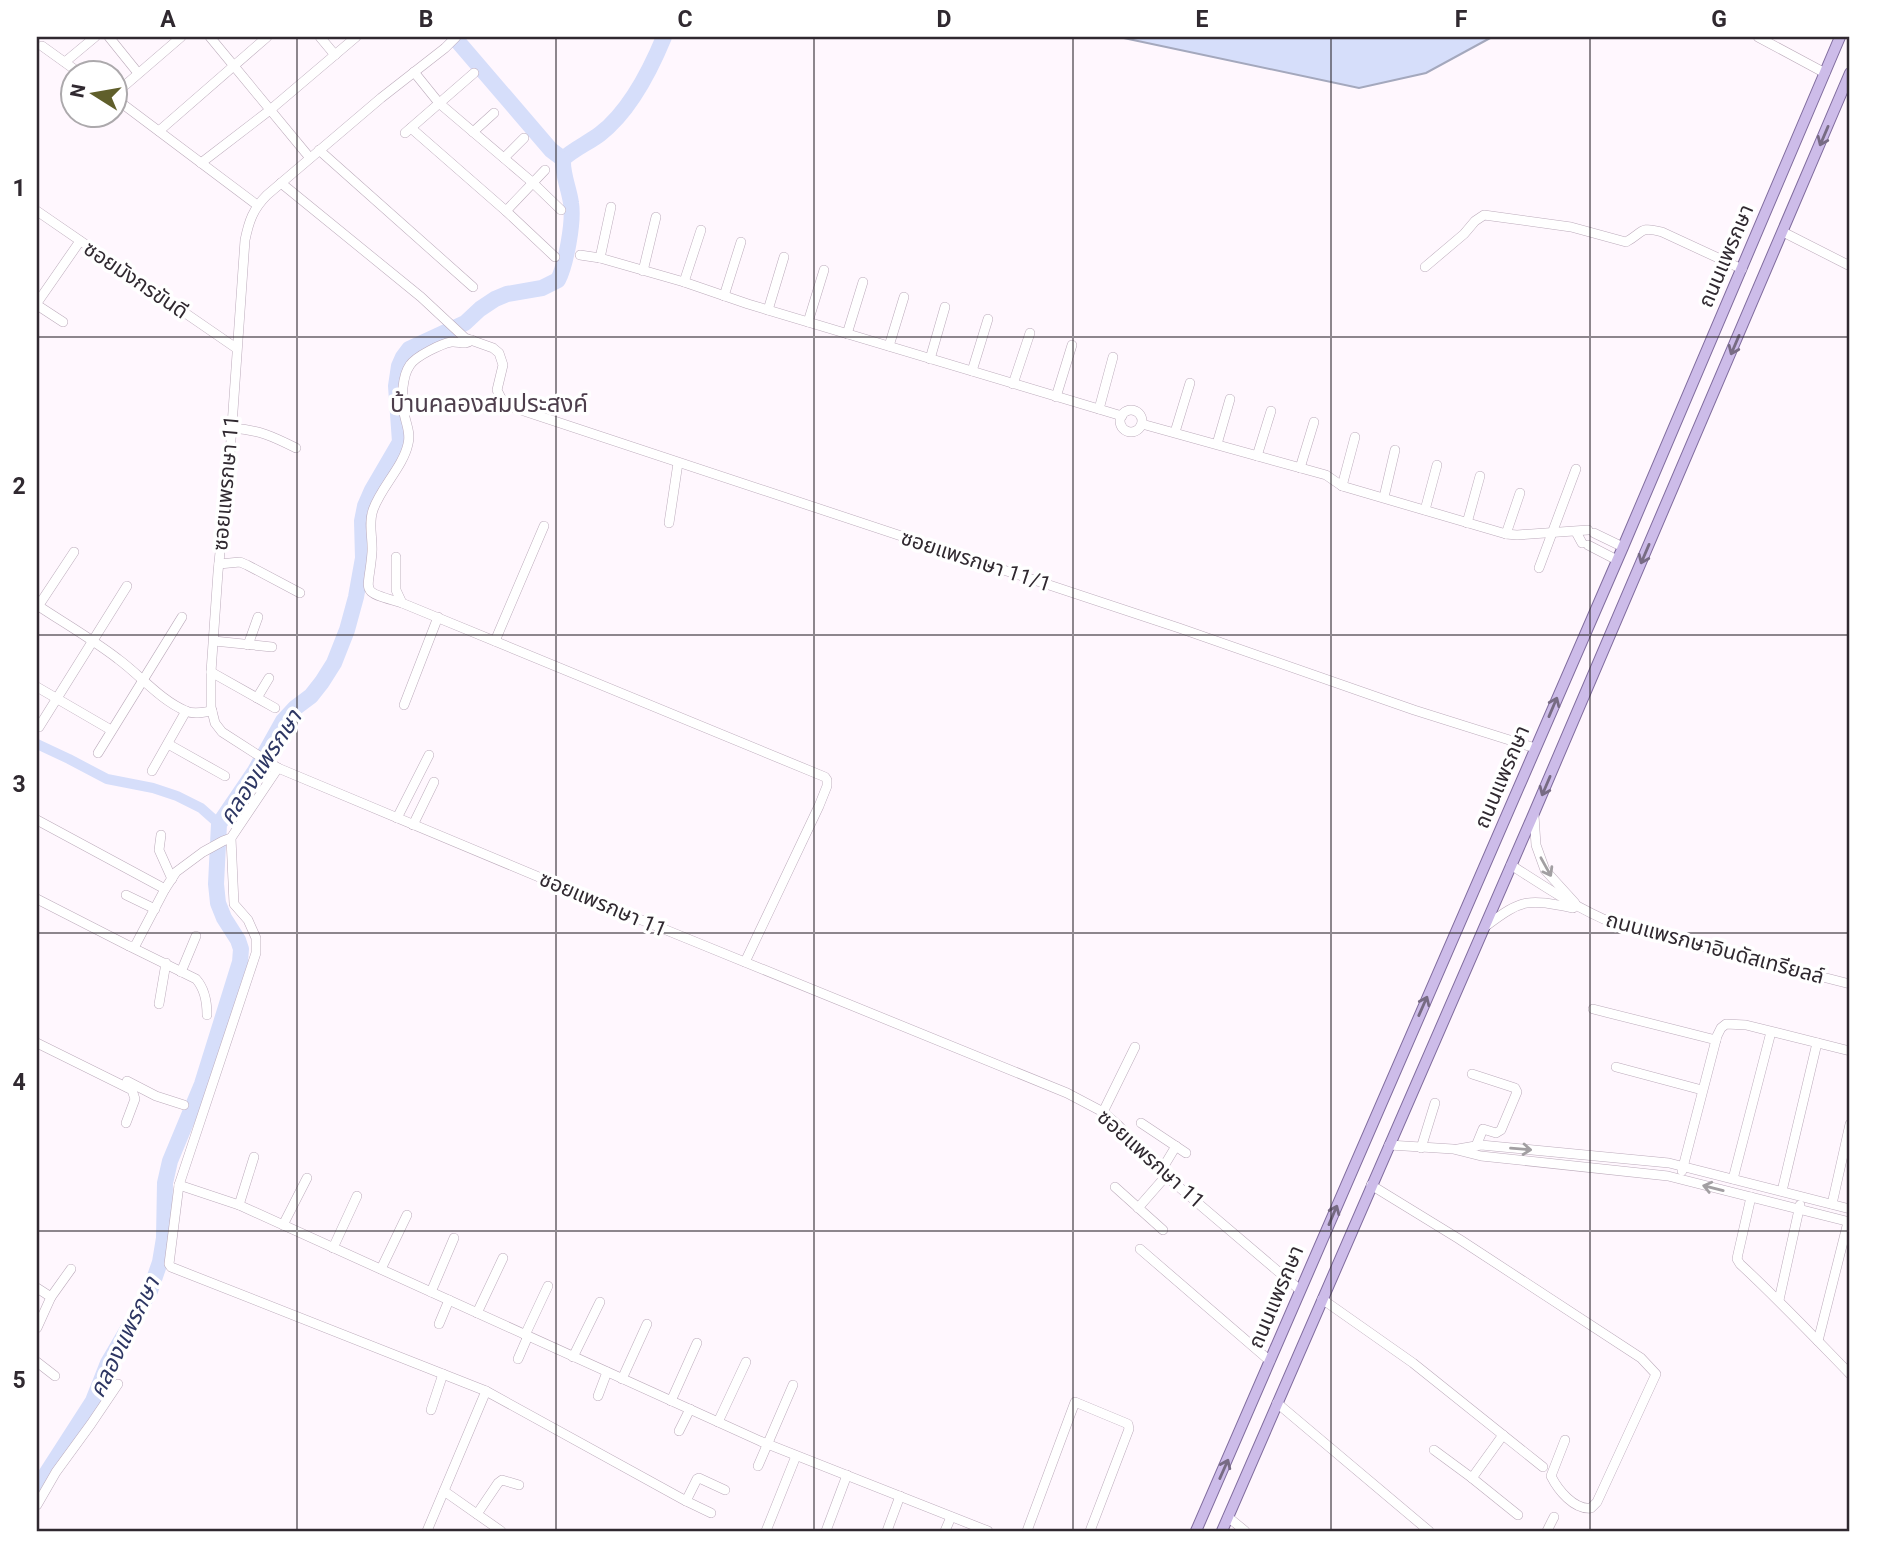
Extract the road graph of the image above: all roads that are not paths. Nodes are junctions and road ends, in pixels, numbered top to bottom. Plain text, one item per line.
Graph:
1 (95, 37) edge
2 (109, 37) edge
3 (181, 37) edge
4 (210, 37) edge
5 (267, 37) edge
6 (320, 37) edge
7 (356, 37) edge
8 (456, 37) edge
9 (1758, 37) edge
10 (1840, 37) edge
11 (43, 46) dead end
12 (335, 55) junction
13 (62, 60) edge
14 (67, 60) edge
15 (233, 65) junction
16 (414, 72) junction
17 (138, 73) junction
18 (474, 73) dead end
19 (1825, 73) junction
20 (1850, 73) edge
21 (130, 80) edge
22 (439, 103) junction
23 (130, 109) edge
24 (270, 110) junction
25 (494, 113) dead end
26 (159, 131) junction
27 (473, 132) junction
28 (524, 138) dead end
29 (319, 150) junction
30 (310, 158) junction
31 (504, 158) junction
32 (201, 163) junction
33 (545, 170) dead end
34 (532, 182) junction
35 (281, 183) junction
36 (257, 205) junction
37 (611, 207) dead end
38 (561, 210) dead end
39 (37, 211) edge
40 (506, 211) junction
41 (656, 217) dead end
42 (701, 230) dead end
43 (1783, 232) junction
44 (79, 241) junction
45 (741, 242) dead end
46 (580, 254) dead end
47 (555, 257) dead end
48 (785, 257) dead end
49 (600, 258) junction
50 (1850, 266) edge
51 (1425, 267) dead end
52 (1742, 269) junction
53 (824, 270) dead end
54 (643, 271) junction
55 (684, 282) junction
56 (863, 282) dead end
57 (473, 287) dead end
58 (724, 296) junction
59 (904, 297) dead end
60 (37, 304) edge
61 (945, 307) dead end
62 (768, 310) junction
63 (988, 319) dead end
64 (63, 322) dead end
65 (808, 322) junction
66 (1030, 333) dead end
67 (847, 334) junction
68 (468, 339) junction
69 (1072, 345) dead end
70 (889, 346) junction
71 (236, 348) junction
72 (1113, 357) dead end
73 (930, 359) junction
74 (972, 371) junction
75 (1698, 372) junction
76 (1720, 380) junction
77 (1190, 383) dead end
78 (1013, 384) junction
79 (1056, 397) junction
80 (1230, 399) dead end
81 (1098, 409) junction
82 (1271, 411) dead end
83 (1122, 416) junction
84 (1314, 422) dead end
85 (1143, 424) junction
86 (232, 428) junction
87 (1175, 432) junction
88 (1355, 437) dead end
89 (1217, 444) junction
90 (296, 448) dead end
91 (1395, 450) dead end
92 (1257, 456) junction
93 (678, 463) junction
94 (1437, 465) dead end
95 (1300, 468) junction
96 (1576, 468) dead end
97 (1480, 477) dead end
98 (1342, 486) junction
99 (1520, 493) dead end
100 (1384, 497) junction
101 (1425, 510) junction
102 (668, 523) dead end
103 (1467, 523) junction
104 (544, 526) dead end
105 (1576, 531) junction
106 (1553, 533) junction
107 (1506, 534) junction
108 (1623, 547) junction
109 (74, 552) dead end
110 (396, 557) dead end
111 (1617, 560) junction
112 (219, 564) junction
113 (1539, 568) dead end
114 (127, 586) dead end
115 (300, 593) dead end
116 (402, 603) junction
117 (37, 606) edge
118 (182, 617) dead end
119 (258, 617) dead end
120 (438, 617) junction
121 (93, 640) junction
122 (214, 641) junction
123 (495, 641) junction
124 (248, 645) junction
125 (272, 647) dead end
126 (211, 672) junction
127 (269, 678) dead end
128 (143, 679) junction
129 (37, 687) edge
130 (56, 698) junction
131 (257, 698) junction
132 (404, 705) dead end
133 (275, 708) dead end
134 (212, 711) junction
135 (186, 712) junction
136 (39, 727) dead end
137 (111, 730) junction
138 (168, 744) junction
139 (1535, 748) junction
140 (98, 753) dead end
141 (429, 755) dead end
142 (274, 766) junction
143 (152, 771) dead end
144 (225, 776) dead end
145 (434, 782) dead end
146 (1534, 813) junction
147 (397, 818) junction
148 (37, 820) edge
149 (413, 825) junction
150 (161, 835) dead end
151 (227, 839) junction
152 (1511, 865) junction
153 (172, 878) junction
154 (165, 889) junction
155 (127, 895) dead end
156 (37, 899) edge
157 (155, 909) junction
158 (1581, 909) junction
159 (1485, 927) junction
160 (196, 936) dead end
161 (129, 946) junction
162 (745, 962) junction
163 (166, 963) junction
164 (181, 972) junction
165 (1850, 984) edge
166 (159, 1004) dead end
167 (1592, 1009) dead end
168 (207, 1014) dead end
169 (1771, 1031) junction
170 (1716, 1040) junction
171 (37, 1043) edge
172 (1817, 1043) junction
173 (1135, 1047) dead end
174 (1850, 1051) edge
175 (1616, 1067) dead end
176 (1472, 1074) dead end
177 (108, 1077) junction
178 (1702, 1090) junction
179 (1435, 1103) dead end
180 (184, 1105) dead end
181 (1103, 1112) junction
182 (126, 1123) dead end
183 (1141, 1123) dead end
184 (1850, 1125) edge
185 (1388, 1145) junction
186 (1175, 1146) junction
187 (1476, 1146) junction
188 (1421, 1148) junction
189 (1453, 1149) junction
190 (1186, 1153) dead end
191 (1585, 1155) junction
192 (254, 1157) dead end
193 (1583, 1167) junction
194 (1683, 1167) junction
195 (1164, 1173) junction
196 (307, 1178) dead end
197 (1680, 1179) junction
198 (1732, 1180) junction
199 (179, 1185) junction
200 (1371, 1185) junction
201 (1115, 1187) dead end
202 (1782, 1191) junction
203 (357, 1196) dead end
204 (1751, 1197) junction
205 (1802, 1197) junction
206 (1832, 1204) junction
207 (239, 1205) junction
208 (1138, 1208) junction
209 (1799, 1209) junction
210 (1850, 1209) edge
211 (407, 1215) dead end
212 (1849, 1222) edge
213 (283, 1225) junction
214 (1164, 1230) dead end
215 (454, 1238) dead end
216 (334, 1248) junction
217 (1140, 1249) dead end
218 (503, 1258) dead end
219 (71, 1269) dead end
220 (381, 1269) junction
221 (548, 1286) dead end
222 (37, 1288) edge
223 (1300, 1290) junction
224 (431, 1292) junction
225 (51, 1297) junction
226 (1322, 1299) junction
227 (449, 1300) junction
228 (1779, 1300) junction
229 (600, 1303) dead end
230 (477, 1313) junction
231 (439, 1324) dead end
232 (648, 1324) dead end
233 (37, 1327) edge
234 (527, 1335) junction
235 (1818, 1341) junction
236 (697, 1343) dead end
237 (573, 1357) junction
238 (518, 1359) dead end
239 (1270, 1361) junction
240 (37, 1362) edge
241 (746, 1362) dead end
242 (607, 1372) junction
243 (443, 1374) junction
244 (1850, 1374) edge
245 (55, 1376) dead end
246 (622, 1379) junction
247 (118, 1384) dead end
248 (793, 1385) dead end
249 (486, 1391) junction
250 (598, 1396) dead end
251 (671, 1401) junction
252 (1277, 1403) junction
253 (690, 1409) junction
254 (431, 1410) dead end
255 (718, 1422) junction
256 (679, 1431) dead end
257 (1503, 1436) junction
258 (1565, 1440) dead end
259 (767, 1444) junction
260 (1434, 1450) dead end
261 (796, 1456) junction
262 (758, 1466) dead end
263 (1543, 1467) dead end
264 (847, 1475) junction
265 (1472, 1478) junction
266 (519, 1485) dead end
267 (725, 1490) dead end
268 (444, 1491) junction
269 (900, 1496) junction
270 (686, 1501) junction
271 (37, 1505) edge
272 (711, 1513) dead end
273 (477, 1514) junction
274 (1518, 1515) dead end
275 (951, 1517) junction
276 (1228, 1517) junction
277 (1554, 1517) dead end
278 (427, 1531) edge
279 (501, 1531) edge
280 (766, 1531) edge
281 (826, 1531) edge
282 (887, 1531) edge
283 (945, 1531) edge
284 (988, 1531) edge
285 (1027, 1531) edge
286 (1090, 1531) edge
287 (1196, 1531) edge
288 (1222, 1531) edge
289 (1245, 1531) edge
290 (1429, 1531) edge
291 (1547, 1531) edge

1 - 14 street
2 - 17 street
3 - 17 street
4 - 15 street
5 - 15 street
6 - 12 street
7 - 12 street
8 - 16 street
9 - 19 street
10 - 19 main road, ถนนแพรกษา
11 - 13 street
12 - 24 street
15 - 24 street
15 - 26 street
16 - 22 street
16 - 29 street
17 - 21 street
18 - 22 street
19 - 52 main road, ถนนแพรกษา
20 -> 43 main road, ถนนแพรกษา
22 - 27 street
22 - 40 street
23 - 26 street
24 - 30 street
24 - 32 street
25 - 27 street
26 - 32 street
27 - 31 street
28 - 31 street
29 - 30 street
29 - 57 street
30 - 35 street
31 - 34 street
32 - 36 street
33 - 34 street
34 - 38 street
34 - 40 street
35 - 36 street
35 - 68 street
36 - 71 street, ซอยแพรกษา 11
37 - 49 street
39 - 44 street, ซอยมังกรขันดี
40 - 47 street
41 - 54 street
42 - 55 street
43 - 50 street
43 -> 76 main road, ถนนแพรกษา
44 - 60 street
44 - 71 street, ซอยมังกรขันดี
45 - 58 street
46 - 49 street
48 - 62 street
49 - 54 street
51 - 52 street
52 - 75 main road, ถนนแพรกษา
53 - 65 street
54 - 55 street
55 - 58 street
56 - 67 street
58 - 62 street
59 - 70 street
60 - 64 street
61 - 73 street
62 - 65 street
63 - 74 street
65 - 67 street
66 - 78 street
67 - 70 street
68 - 93 street, ซอยแพรกษา 11/1
68 - 116 street
69 - 79 street
70 - 73 street
71 - 86 street, ซอยแพรกษา 11
72 - 81 street
73 - 74 street
74 - 78 street
75 - 76 main road
75 - 108 main road, ถนนแพรกษา
76 -> 146 main road, ถนนแพรกษา
77 - 87 street
78 - 79 street
79 - 81 street
80 - 89 street
81 - 83 street
82 - 92 street
83 - 85 street
83 - 85 street
84 - 95 street
85 - 87 street
86 - 90 street
86 - 112 street, ซอยแพรกษา 11
87 - 89 street
88 - 98 street
89 - 92 street
91 - 100 street
92 - 95 street
93 - 102 street
93 - 139 street, ซอยแพรกษา 11/1
94 - 101 street
95 - 98 street
96 - 106 street
97 - 103 street
98 - 100 street
99 - 107 street
100 - 101 street
101 - 103 street
103 - 107 street
104 - 123 street
105 - 106 street
105 - 108 street
105 - 111 street
106 - 107 street
106 - 113 street
108 - 111 main road, ถนนแพรกษา
109 - 117 street
110 - 116 street
139 -> 111 main road, ถนนแพรกษา
112 - 115 street
112 - 122 street, ซอยแพรกษา 11
114 - 121 street
116 - 120 street
117 - 121 street
118 - 128 street
119 - 124 street
120 - 123 street
120 - 132 street
121 - 128 street
121 - 130 street
122 - 124 street
122 - 126 street, ซอยแพรกษา 11
123 - 162 street
124 - 125 street
126 - 131 street
126 - 134 street, ซอยแพรกษา 11
127 - 131 street
128 - 135 street
128 - 137 street
129 - 130 street
130 - 136 street
130 - 137 street
131 - 133 street
134 - 135 street
134 - 142 street, ซอยแพรกษา 11
135 - 138 street
137 - 140 street
138 - 143 street
138 - 144 street
223 -> 139 main road, ถนนแพรกษา
141 - 147 street
142 - 147 street, ซอยแพรกษา 11
142 - 151 street
145 - 149 street
146 - 152 main road, ถนนแพรกษา
146 -> 158 street, ถนนแพรกษาอินดัสเทรียลล์
147 - 149 street, ซอยแพรกษา 11
148 - 154 street
149 - 162 street, ซอยแพรกษา 11
150 - 153 street
151 - 153 street
151 - 199 street
152 - 158 street, ถนนแพรกษาอินดัสเทรียลล์
152 - 159 main road, ถนนแพรกษา
153 - 154 street
154 - 157 street
155 - 157 street
156 - 161 street
157 - 161 street
158 - 159 street, ถนนแพรกษาอินดัสเทรียลล์
158 - 165 street, ถนนแพรกษาอินดัสเทรียลล์
159 - 185 main road, ถนนแพรกษา
160 - 164 street
161 - 163 street
162 - 181 street, ซอยแพรกษา 11
163 - 164 street
163 - 166 street
164 - 168 street
167 - 170 street
169 - 170 street
169 - 172 street
169 - 198 street
170 - 178 street
171 - 177 street
172 - 174 street
172 - 202 street
173 - 181 street
175 - 178 street
176 - 187 street
177 - 180 street
177 - 182 street
178 - 194 street
179 - 188 street
181 - 195 street, ซอยแพรกษา 11
183 - 186 street
184 - 206 street
185 - 188 street
185 - 200 main road, ถนนแพรกษา
186 - 190 street
186 - 195 street
187 - 189 street
187 -> 191 street
188 - 189 street
189 - 193 street
191 - 193 street
191 - 194 street
192 - 207 street
193 - 197 street
194 - 197 street
194 - 198 street
195 - 208 street
195 - 223 street, ซอยแพรกษา 11
196 - 213 street
204 -> 197 street
198 - 202 street
199 - 207 street
199 - 243 street
200 - 226 main road, ถนนแพรกษา
200 - 258 street
201 - 208 street
202 - 205 street
203 - 216 street
204 - 209 street
204 - 228 street
205 - 206 street
205 - 209 street
206 - 210 street
207 - 213 street
208 - 214 street
209 - 212 street
209 - 228 street
211 - 220 street
212 - 235 street
213 - 216 street
215 - 224 street
216 - 220 street
217 - 239 street
218 - 230 street
219 - 225 street
220 - 224 street
221 - 234 street
222 - 225 street
223 - 239 main road, ถนนแพรกษา
224 - 227 street
225 - 233 street
226 - 252 main road, ถนนแพรกษา
226 - 257 street
227 - 230 street
227 - 231 street
228 - 235 street
229 - 237 street
230 - 234 street
232 - 246 street
234 - 237 street
234 - 238 street
235 - 244 street
236 - 251 street
237 - 242 street
287 -> 239 main road, ถนนแพรกษา
240 - 245 street
241 - 255 street
242 - 246 street
242 - 250 street
243 - 249 street
243 - 254 street
246 - 251 street
247 - 271 street
248 - 259 street
249 - 268 street
249 - 270 street
251 - 253 street
252 - 276 main road, ถนนแพรกษา
252 - 290 street
253 - 255 street
253 - 256 street
255 - 259 street
257 - 263 street
257 - 265 street
259 - 261 street
259 - 262 street
260 - 265 street
261 - 264 street
261 - 280 street
264 - 269 street
264 - 281 street
265 - 274 street
266 - 273 street
267 - 270 street
268 - 273 street
268 - 278 street
269 - 275 street
269 - 282 street
270 - 272 street
273 - 279 street
275 - 283 street
275 - 284 street
276 - 288 main road, ถนนแพรกษา
276 - 289 street
277 - 291 street
285 - 286 street

